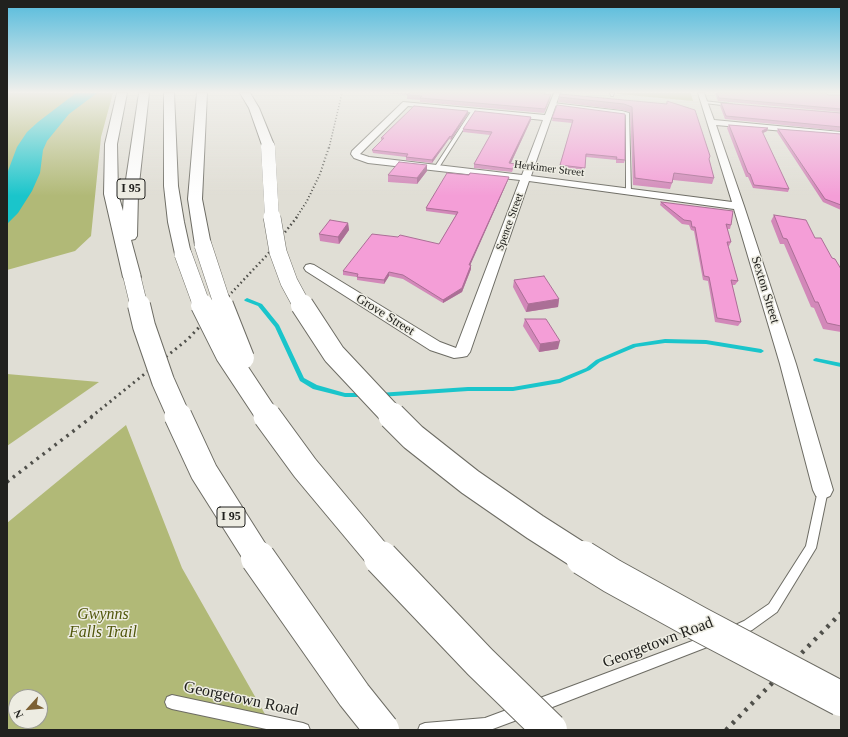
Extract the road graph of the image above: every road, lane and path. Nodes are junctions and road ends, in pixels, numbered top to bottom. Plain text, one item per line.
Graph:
1 (115, 127) edge
2 (139, 127) edge
3 (170, 127) edge
4 (199, 127) edge
5 (261, 127) edge
6 (381, 127) edge
7 (462, 127) edge
8 (545, 127) edge
9 (628, 127) edge
10 (712, 127) edge
11 (769, 127) edge
12 (841, 134) edge
13 (436, 168) junction
14 (526, 178) junction
15 (629, 192) junction
16 (739, 206) junction
17 (310, 268) dead end
18 (132, 277) junction
19 (462, 352) joint
20 (277, 432) junction
21 (823, 490) joint
22 (841, 699) edge
23 (172, 702) dead end
24 (303, 730) edge
25 (382, 730) edge
26 (425, 730) edge
27 (550, 730) edge

1 - 18 main road
2 - 18 main road, I 95
3 - 20 main road, bridge
4 - 20 main road, bridge
5 - 22 main road, bridge
6 - 13 street, Herkimer Street
7 - 13 lane
8 - 14 street, Spence Street
9 - 15 lane
10 - 16 street, Sexton Street
11 - 12 street
13 - 14 street, Herkimer Street
14 - 15 street, Herkimer Street
14 - 19 street, Spence Street
15 - 16 street, Herkimer Street
16 - 21 street, Sexton Street
17 - 19 street, Grove Street
18 - 25 main road, I 95, bridge
20 - 27 main road, bridge
21 - 26 lane, Georgetown Road
23 - 24 lane, Georgetown Road

